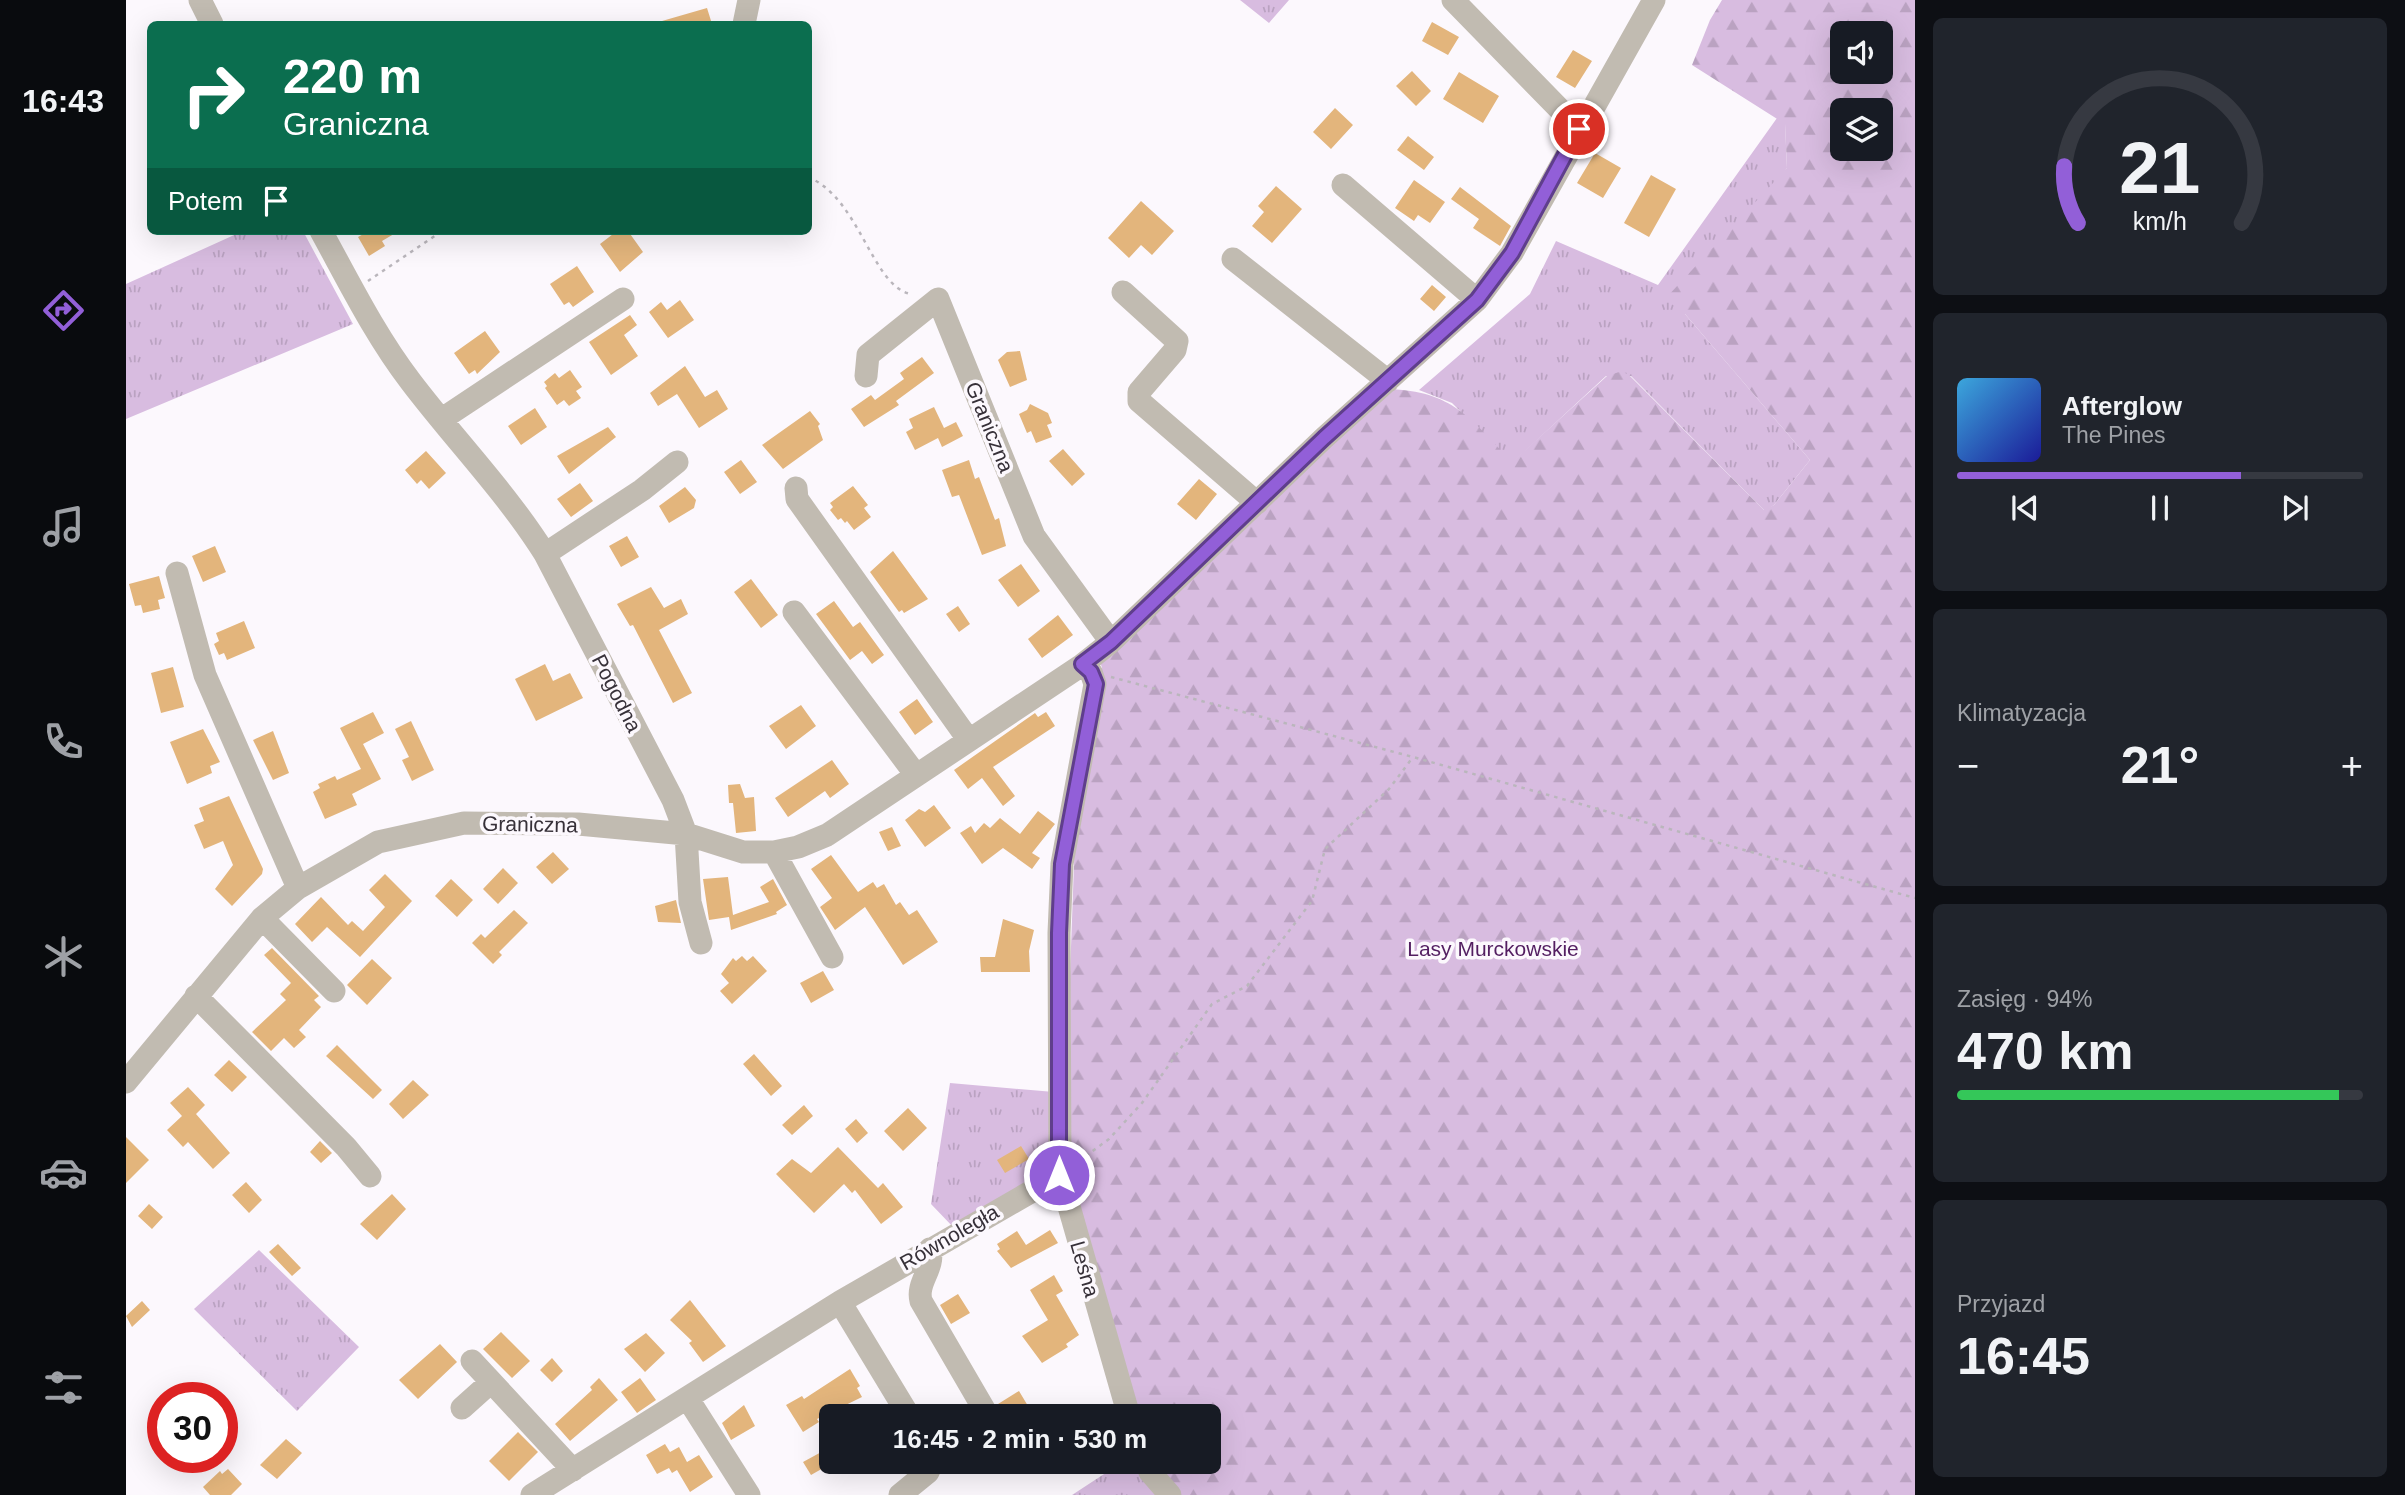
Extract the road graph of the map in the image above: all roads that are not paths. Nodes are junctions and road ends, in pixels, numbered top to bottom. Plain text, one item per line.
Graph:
1 (200, 0) edge
2 (749, 0) edge
3 (1453, 0) edge
4 (1654, 0) edge
5 (210, 21) edge
6 (745, 21) edge
7 (1579, 129) junction
8 (1343, 185) dead end
9 (323, 235) edge
10 (1233, 259) dead end
11 (1123, 292) dead end
12 (623, 299) dead end
13 (1477, 300) junction
14 (866, 376) dead end
15 (1388, 381) junction
16 (442, 419) junction
17 (677, 462) dead end
18 (796, 488) dead end
19 (1257, 503) junction
20 (545, 554) junction
21 (177, 573) dead end
22 (794, 612) dead end
23 (1111, 642) junction
24 (1086, 668) junction
25 (968, 739) junction
26 (916, 775) junction
27 (686, 834) junction
28 (774, 852) junction
29 (299, 888) junction
30 (262, 918) junction
31 (701, 943) dead end
32 (832, 957) dead end
33 (334, 991) dead end
34 (196, 996) junction
35 (126, 1082) edge
36 (1059, 1175) junction
37 (370, 1176) dead end
38 (930, 1249) junction
39 (840, 1301) junction
40 (472, 1361) dead end
41 (491, 1382) junction
42 (688, 1399) junction
43 (902, 1404) edge
44 (981, 1404) edge
45 (1126, 1404) edge
46 (462, 1408) dead end
47 (573, 1470) junction
48 (926, 1474) edge
49 (1152, 1474) edge
50 (532, 1495) edge
51 (749, 1495) edge
52 (900, 1495) edge
53 (1170, 1495) edge

1 - 5 street
2 - 6 street
3 - 7 street
4 - 7 street, Graniczna
7 - 13 street, Graniczna
8 - 13 street
9 - 16 street, Pogodna
10 - 15 street
11 - 19 street
12 - 16 street
13 - 15 street, Graniczna
14 - 23 street, Graniczna
15 - 19 street, Graniczna
16 - 20 street, Pogodna
17 - 20 street
18 - 25 street
19 - 23 street, Graniczna
20 - 27 street, Pogodna
21 - 29 street
22 - 26 street
23 - 24 street, Graniczna
24 - 25 street, Graniczna
24 - 36 street, Leśna
25 - 26 street, Graniczna
26 - 28 street, Graniczna
27 - 28 street, Graniczna
27 - 29 street, Graniczna
27 - 31 street, Pogodna
28 - 32 street
29 - 30 street, Graniczna
30 - 33 street
30 - 34 street, Graniczna
34 - 35 street, Graniczna
34 - 37 street
36 - 38 street, Równoległa
36 - 45 street, Leśna
38 - 39 street, Równoległa
38 - 44 street
39 - 42 street, Równoległa
39 - 43 street
40 - 41 street
41 - 46 street
41 - 47 street
42 - 47 street, Równoległa
42 - 51 street
47 - 50 street, Równoległa
48 - 52 street
49 - 53 street

